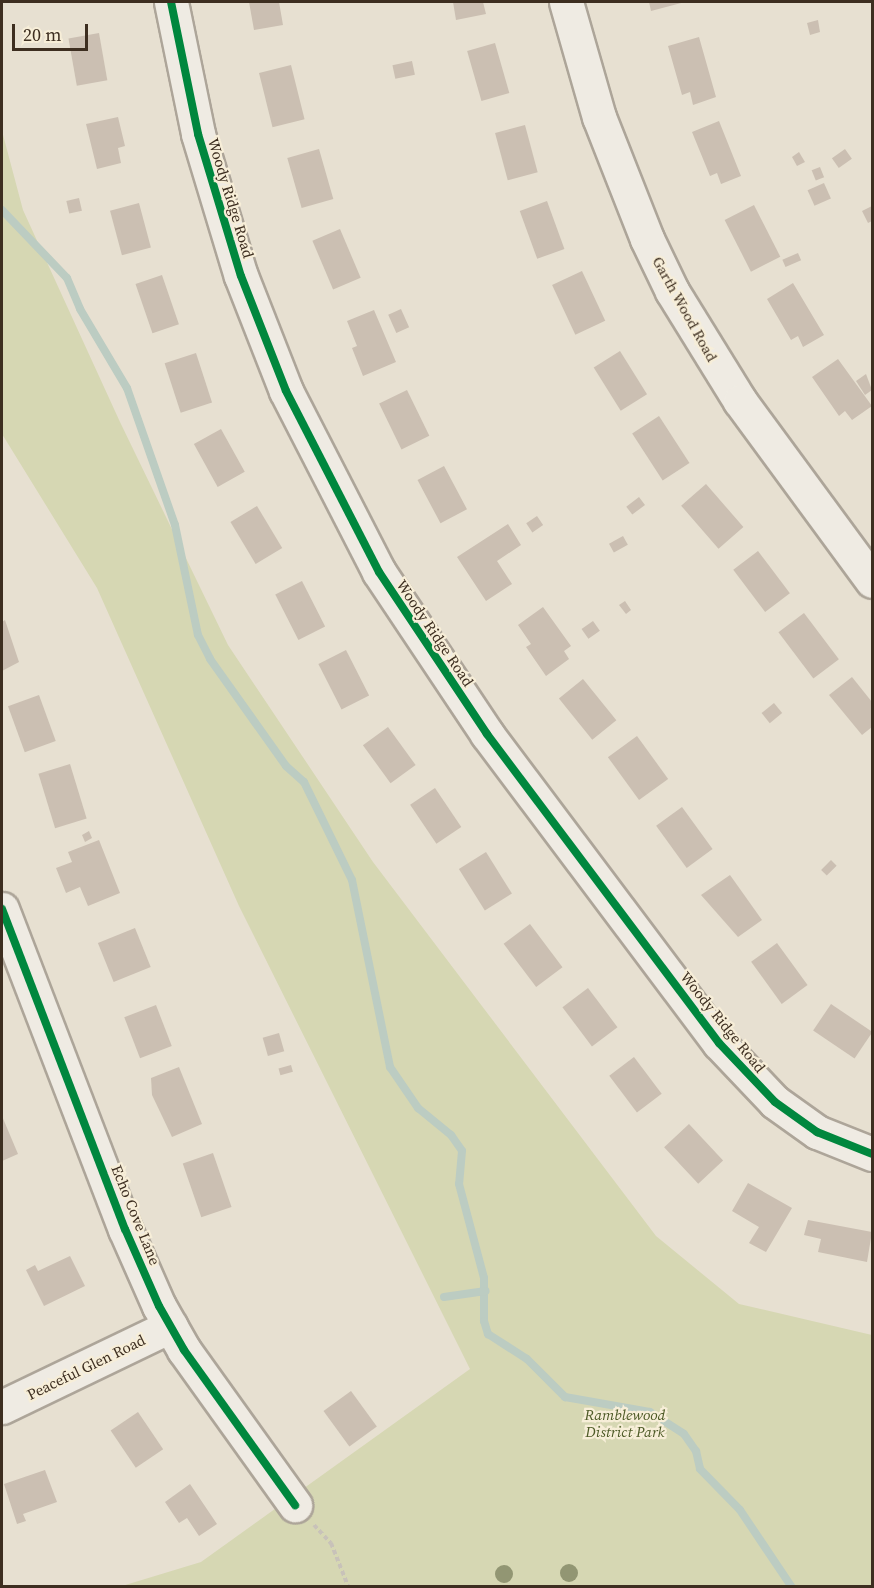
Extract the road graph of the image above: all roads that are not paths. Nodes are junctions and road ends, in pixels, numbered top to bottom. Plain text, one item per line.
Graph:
1 (171, 2) edge
2 (566, 2) edge
3 (873, 581) edge
4 (2, 909) edge
5 (873, 1154) edge
6 (170, 1326) junction
7 (2, 1407) edge
8 (296, 1505) road end

1 - 5 street, Woody Ridge Road
2 - 3 street, Garth Wood Road
4 - 6 street, Echo Cove Lane
6 - 7 street, Peaceful Glen Road
6 - 8 street, Echo Cove Lane

